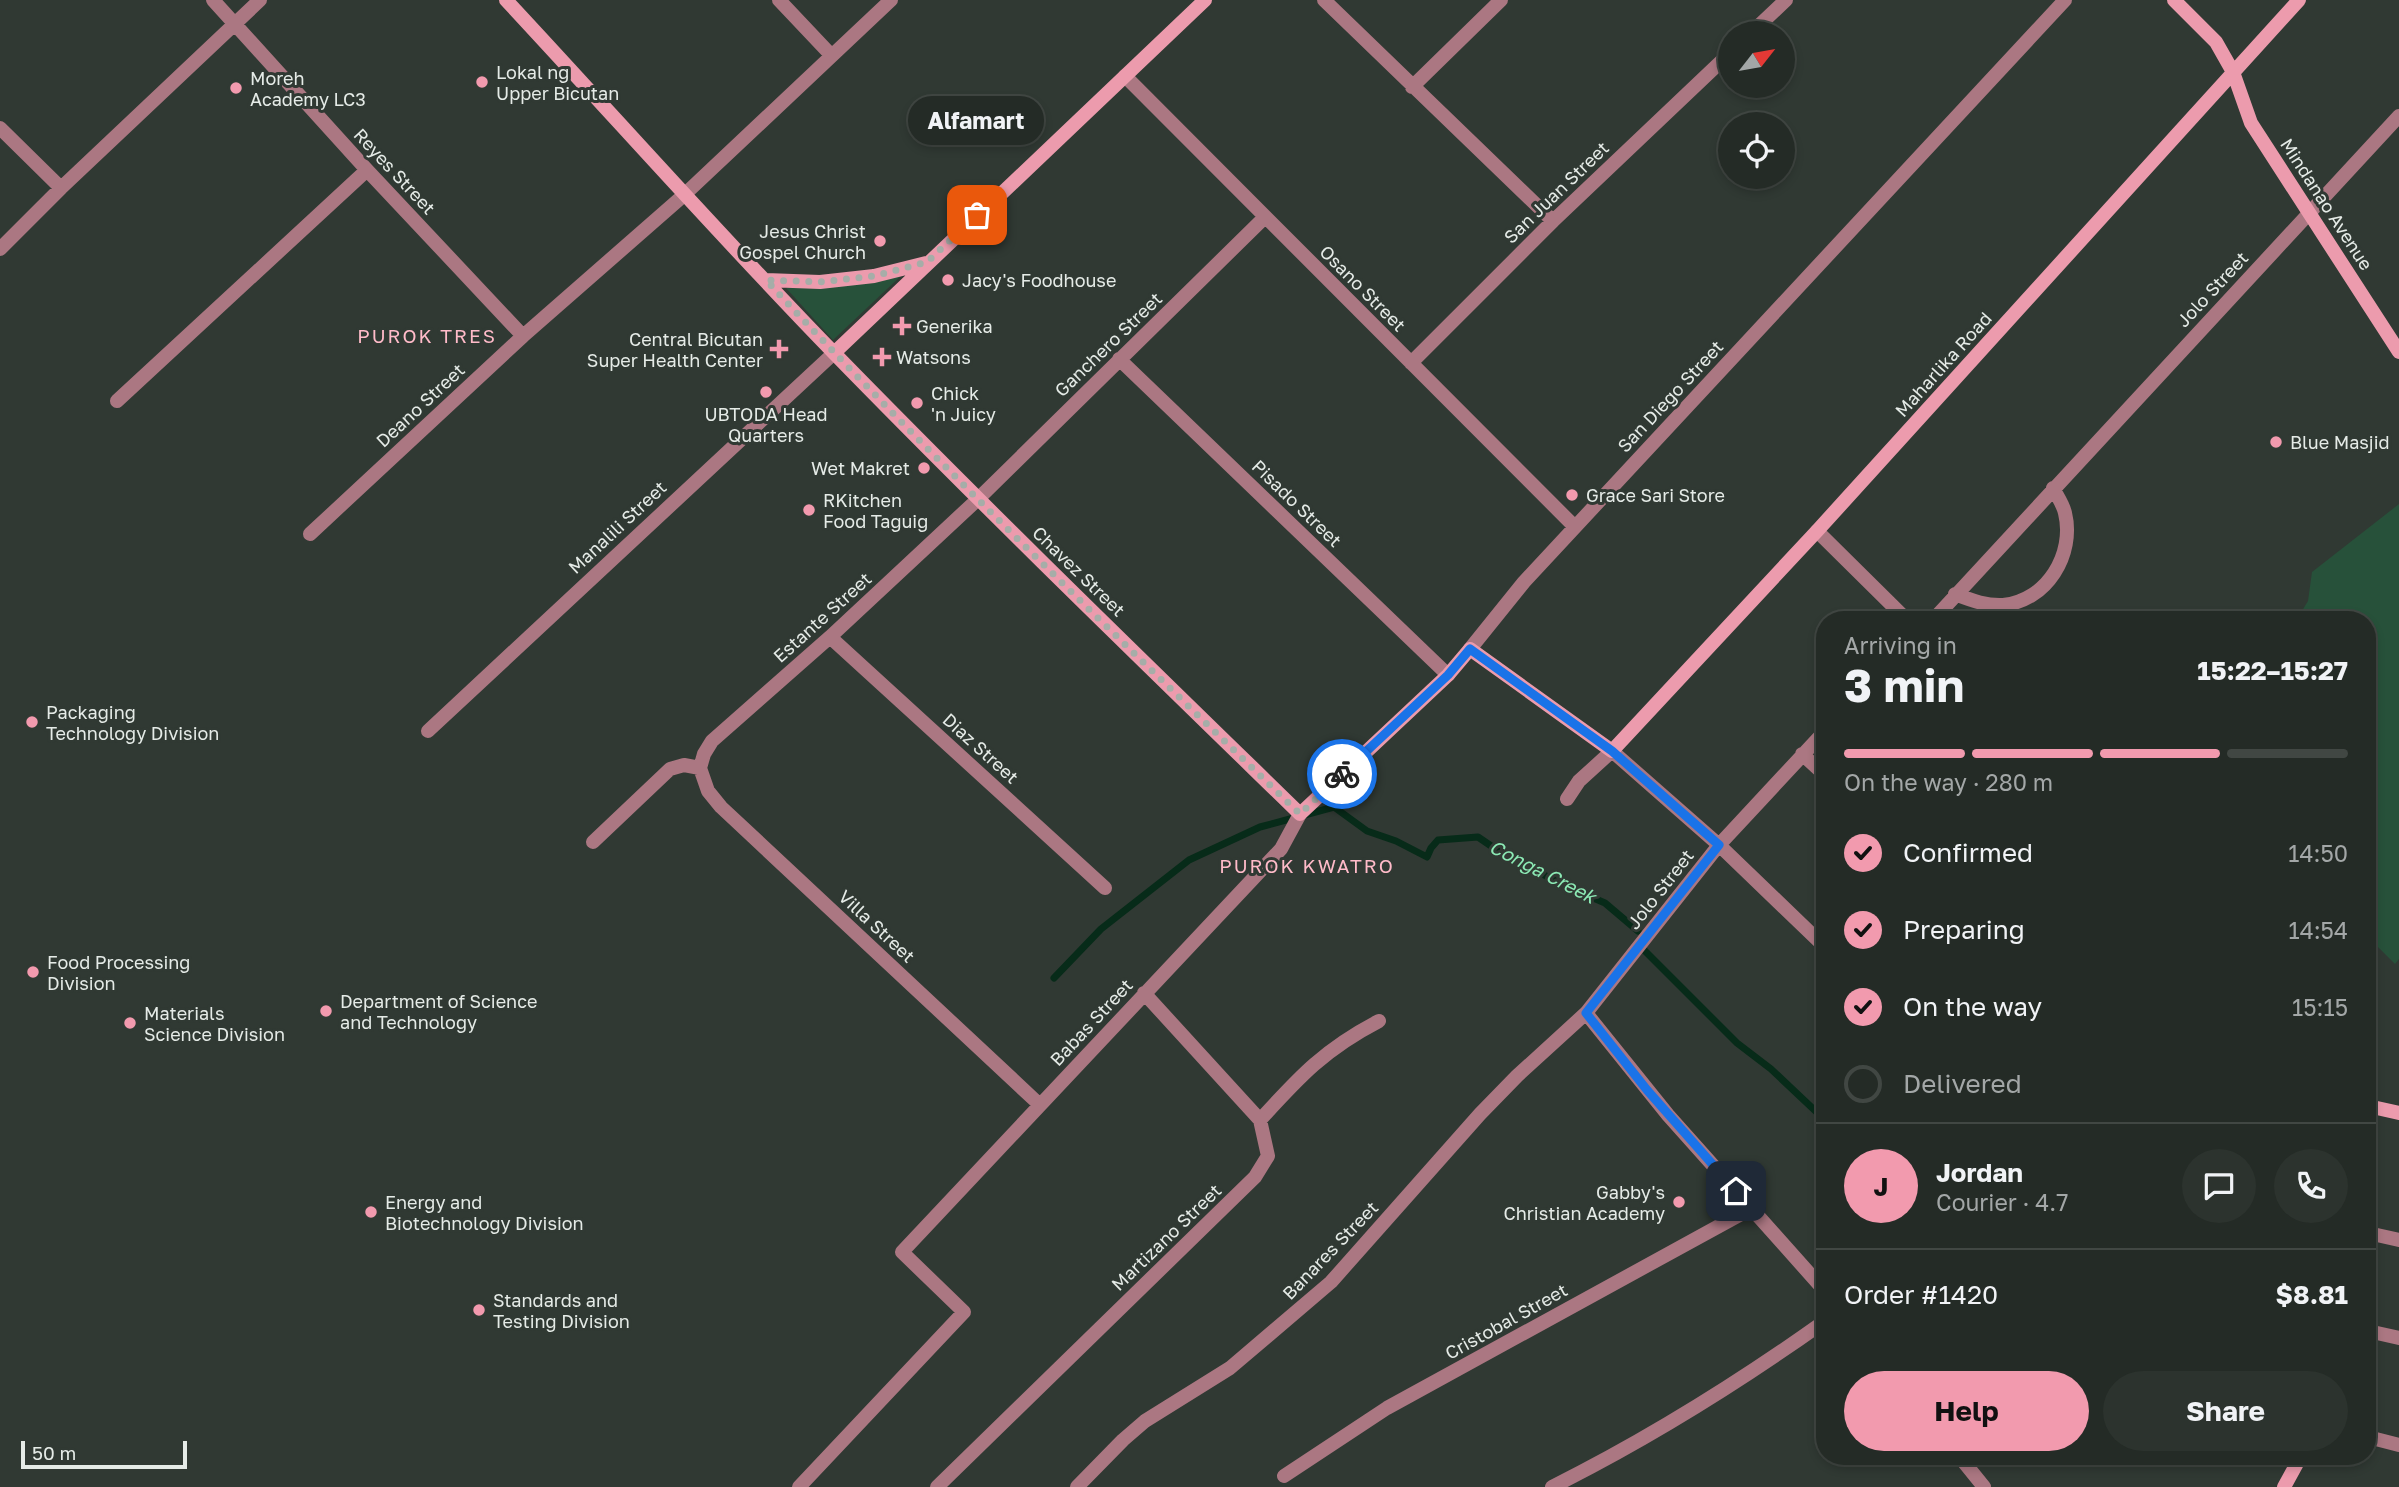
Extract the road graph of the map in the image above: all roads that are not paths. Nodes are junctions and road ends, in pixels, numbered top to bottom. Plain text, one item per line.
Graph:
1 (213, 0) edge
2 (260, 0) edge
3 (506, 0) edge
4 (779, 0) edge
5 (891, 0) edge
6 (1205, 0) edge
7 (1324, 0) edge
8 (1501, 0) edge
9 (1786, 0) edge
10 (2065, 0) edge
11 (2174, 0) edge
12 (2300, 0) edge
13 (1764, 21) edge
14 (234, 24) junction
15 (831, 55) junction
16 (1718, 64) edge
17 (2233, 72) junction
18 (1125, 76) junction
19 (1412, 87) junction
20 (2399, 116) edge
21 (0, 128) edge
22 (367, 170) junction
23 (61, 188) junction
24 (684, 195) junction
25 (2310, 211) junction
26 (1265, 217) junction
27 (1553, 221) junction
28 (0, 249) edge
29 (927, 262) junction
30 (766, 280) junction
31 (523, 336) junction
32 (2399, 352) edge
33 (834, 353) junction
34 (1119, 359) junction
35 (1411, 363) junction
36 (117, 401) dead end
37 (2053, 488) junction
38 (978, 499) junction
39 (1575, 527) junction
40 (1817, 531) junction
41 (310, 534) dead end
42 (1955, 594) junction
43 (1899, 611) edge
44 (1941, 611) edge
45 (830, 637) junction
46 (1470, 649) junction
47 (1448, 675) junction
48 (428, 731) dead end
49 (1816, 740) edge
50 (1612, 751) junction
51 (1802, 754) junction
52 (1816, 767) edge
53 (700, 768) junction
54 (1567, 799) dead end
55 (1298, 819) junction
56 (593, 842) dead end
57 (1719, 845) junction
58 (1105, 888) dead end
59 (1816, 938) edge
60 (1144, 993) junction
61 (1586, 1013) junction
62 (1379, 1021) dead end
63 (1040, 1105) junction
64 (2376, 1108) edge
65 (2399, 1113) edge
66 (1260, 1120) junction
67 (1752, 1208) junction
68 (2376, 1235) edge
69 (2399, 1240) edge
70 (1816, 1281) edge
71 (1816, 1327) edge
72 (2376, 1333) edge
73 (2399, 1338) edge
74 (2376, 1439) edge
75 (2399, 1445) edge
76 (1966, 1465) edge
77 (2296, 1465) edge
78 (1283, 1476) dead end
79 (799, 1487) edge
80 (937, 1487) edge
81 (1077, 1487) edge
82 (1552, 1487) edge
83 (1983, 1487) edge
84 (2284, 1487) edge

1 - 14 street, Reyes Street
2 - 14 street
3 - 24 street, Chavez Street
4 - 15 street
5 - 15 street, Deano Street
6 - 18 street
7 - 19 street
8 - 19 street
9 - 13 street
10 - 39 street, San Diego Street
11 - 17 street, Mindanao Avenue
12 - 17 street, Maharlika Road
14 - 22 street, Reyes Street
14 - 23 street
15 - 24 street, Deano Street
16 - 27 street, San Juan Street
17 - 25 street, Mindanao Avenue
17 - 40 street, Maharlika Road
18 - 26 street, Osano Street
18 - 29 street
19 - 27 street
20 - 25 street, Jolo Street
21 - 23 street
22 - 31 street, Reyes Street
22 - 36 street
23 - 28 street
24 - 30 street, Chavez Street
24 - 31 street, Deano Street
25 - 32 street, Mindanao Avenue
25 - 37 street, Jolo Street
26 - 34 street, Ganchero Street
26 - 35 street, Osano Street
27 - 35 street, San Juan Street
29 - 30 street
29 - 33 street
30 - 33 street, Chavez Street
31 - 41 street, Deano Street
33 - 38 street, Chavez Street
33 - 48 street, Manalili Street
34 - 38 street, Ganchero Street
34 - 47 street, Pisado Street
35 - 39 street, Osano Street
37 - 42 street, Jolo Street
37 - 42 street
38 - 45 street, Estante Street
38 - 55 street, Chavez Street
39 - 46 street, San Diego Street
40 - 43 street
40 - 50 street, Maharlika Road
42 - 44 street, Jolo Street
45 - 53 street, Estante Street
45 - 58 street, Diaz Street
46 - 47 street, San Diego Street
46 - 50 street
47 - 55 street, San Diego Street
49 - 51 street, Jolo Street
50 - 54 street
50 - 57 street
51 - 52 street
51 - 57 street, Jolo Street
53 - 56 street
53 - 63 street, Villa Street
55 - 60 street, Babas Street
57 - 59 street
57 - 61 street, Jolo Street
60 - 63 street, Babas Street
60 - 66 street, Martizano Street
61 - 67 street
61 - 81 street, Banares Street
62 - 66 street
63 - 79 street, Babas Street
64 - 65 street
66 - 80 street, Martizano Street
67 - 70 street
67 - 78 street, Cristobal Street
68 - 69 street
71 - 82 street
72 - 73 street
74 - 75 street
76 - 83 street
77 - 84 street

